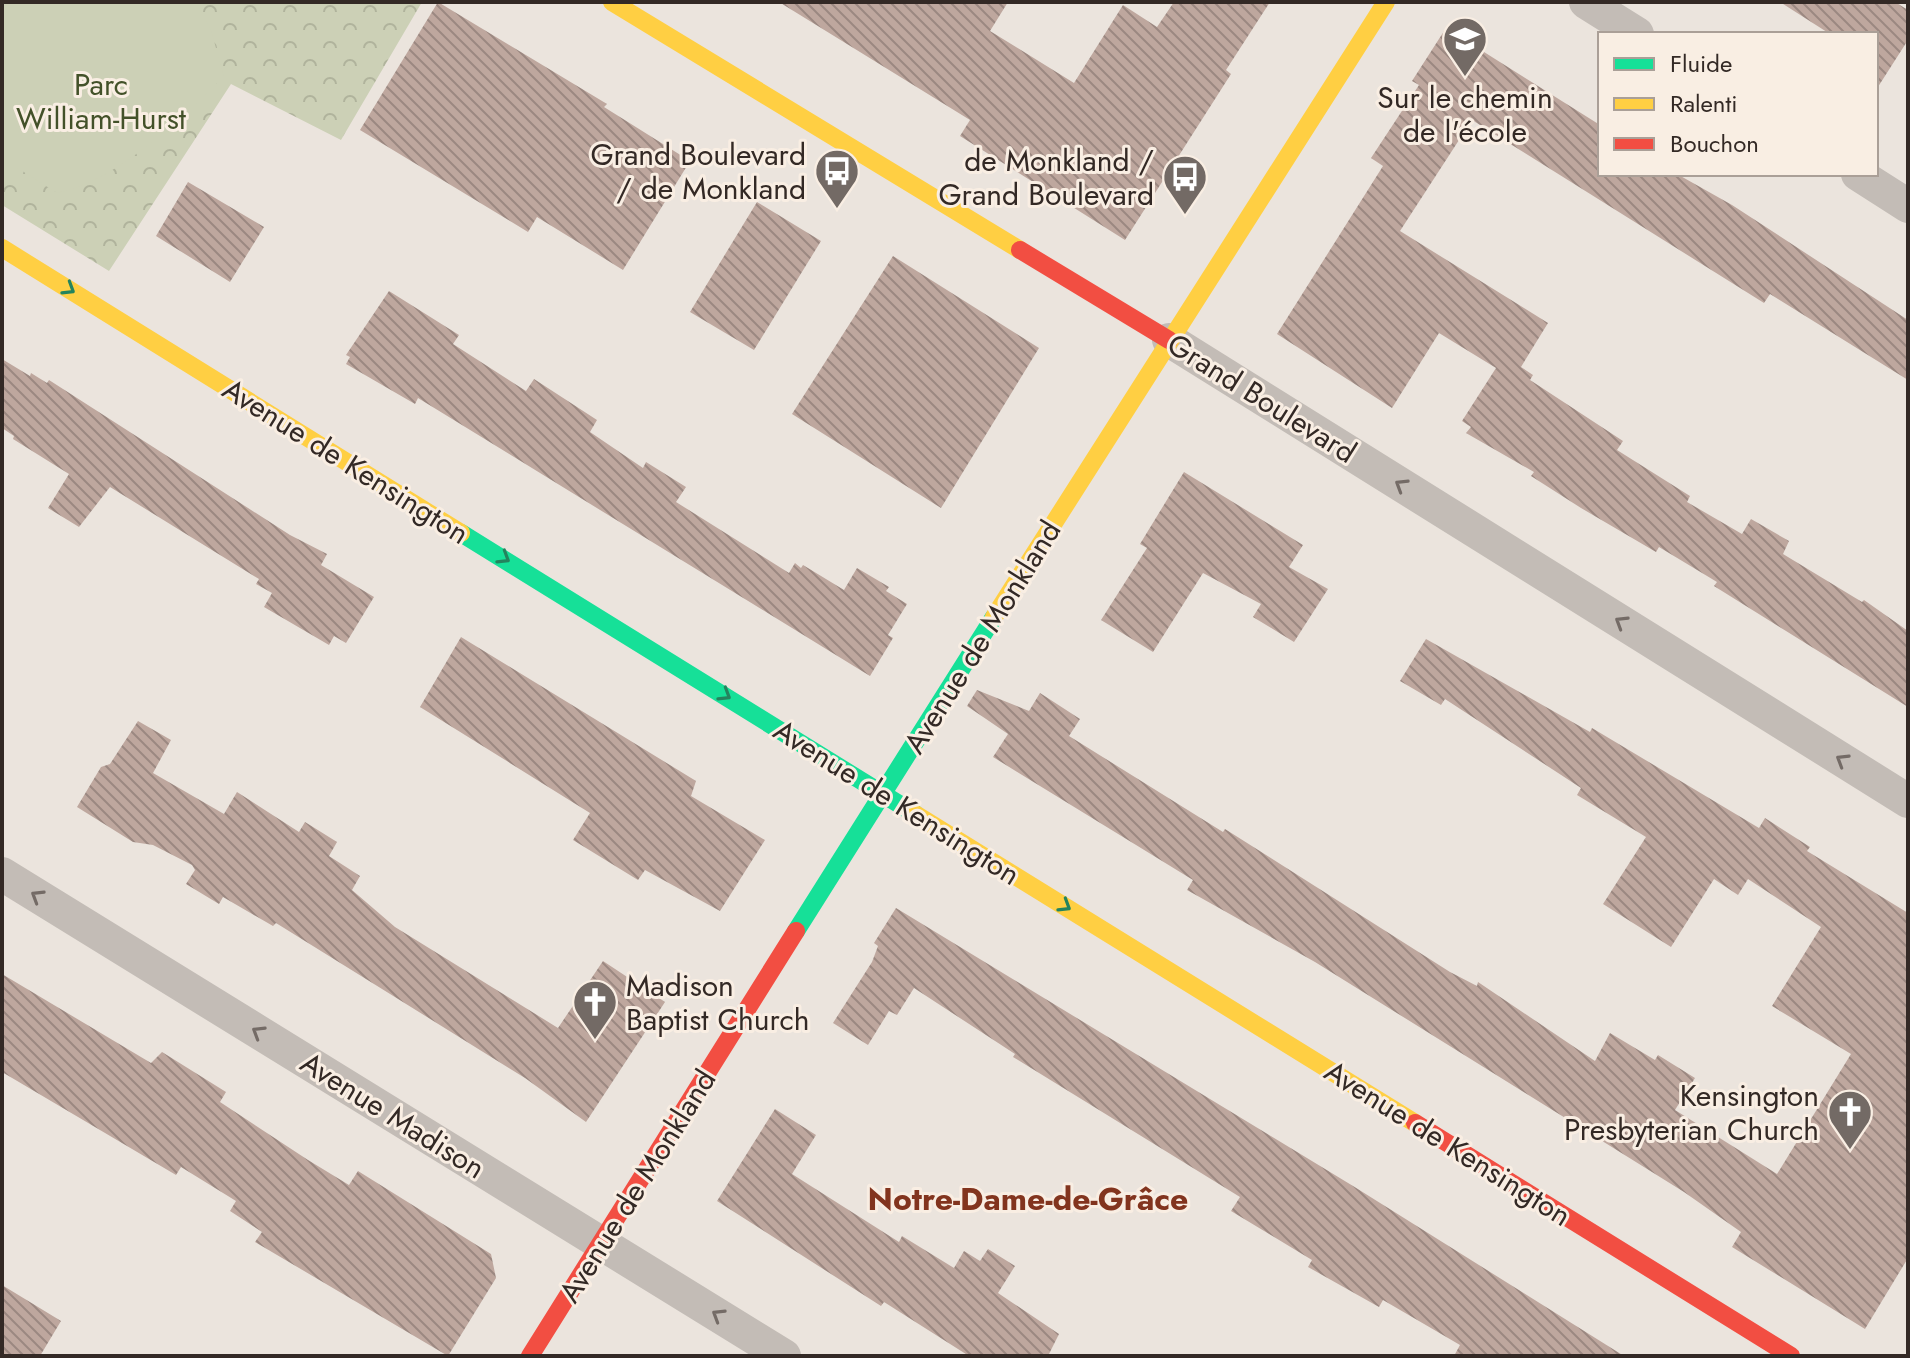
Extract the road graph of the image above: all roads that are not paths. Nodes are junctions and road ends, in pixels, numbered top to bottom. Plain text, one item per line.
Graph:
1 (612, 2) edge
2 (1386, 2) edge
3 (1586, 2) edge
4 (1634, 32) edge
5 (1861, 176) edge
6 (1908, 206) edge
7 (2, 248) edge
8 (1169, 340) junction
9 (882, 793) junction
10 (1908, 801) edge
11 (2, 874) edge
12 (601, 1244) junction
13 (530, 1356) edge
14 (784, 1356) edge
15 (1791, 1356) edge

1 - 8 street, Grand Boulevard
2 - 8 street, Avenue de Monkland
3 - 4 street
5 - 6 street
7 -> 9 street, Avenue de Kensington
8 - 9 street, Avenue de Monkland
10 -> 8 street, Grand Boulevard
9 - 12 street, Avenue de Monkland
9 -> 15 street, Avenue de Kensington
12 -> 11 street, Avenue Madison
12 - 13 street, Avenue de Monkland
14 -> 12 street, Avenue Madison

